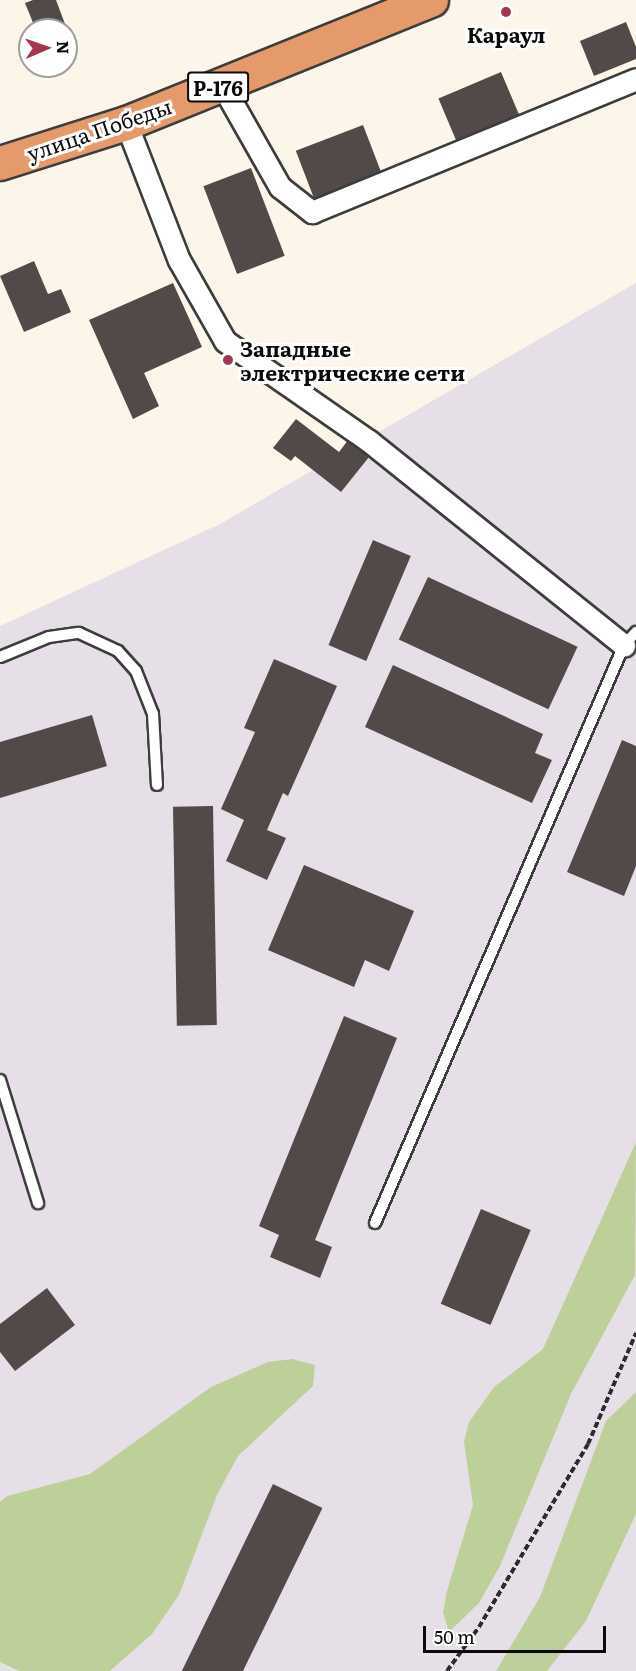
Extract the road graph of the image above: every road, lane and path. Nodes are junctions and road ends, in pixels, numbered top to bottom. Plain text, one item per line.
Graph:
1 (431, 0) edge
2 (636, 80) edge
3 (222, 85) junction
4 (126, 123) junction
5 (0, 163) edge
6 (630, 638) edge
7 (0, 657) edge
8 (157, 785) dead end
9 (0, 1080) edge
10 (38, 1203) dead end
11 (375, 1223) dead end
12 (636, 1333) edge
13 (447, 1671) edge

1 - 3 highway, улица Победы / Р-176
2 - 3 street
3 - 4 highway, улица Победы / Р-176
4 - 5 highway, улица Победы / Р-176
4 - 6 street
6 - 11 lane
7 - 8 lane
9 - 10 lane
12 - 13 path

